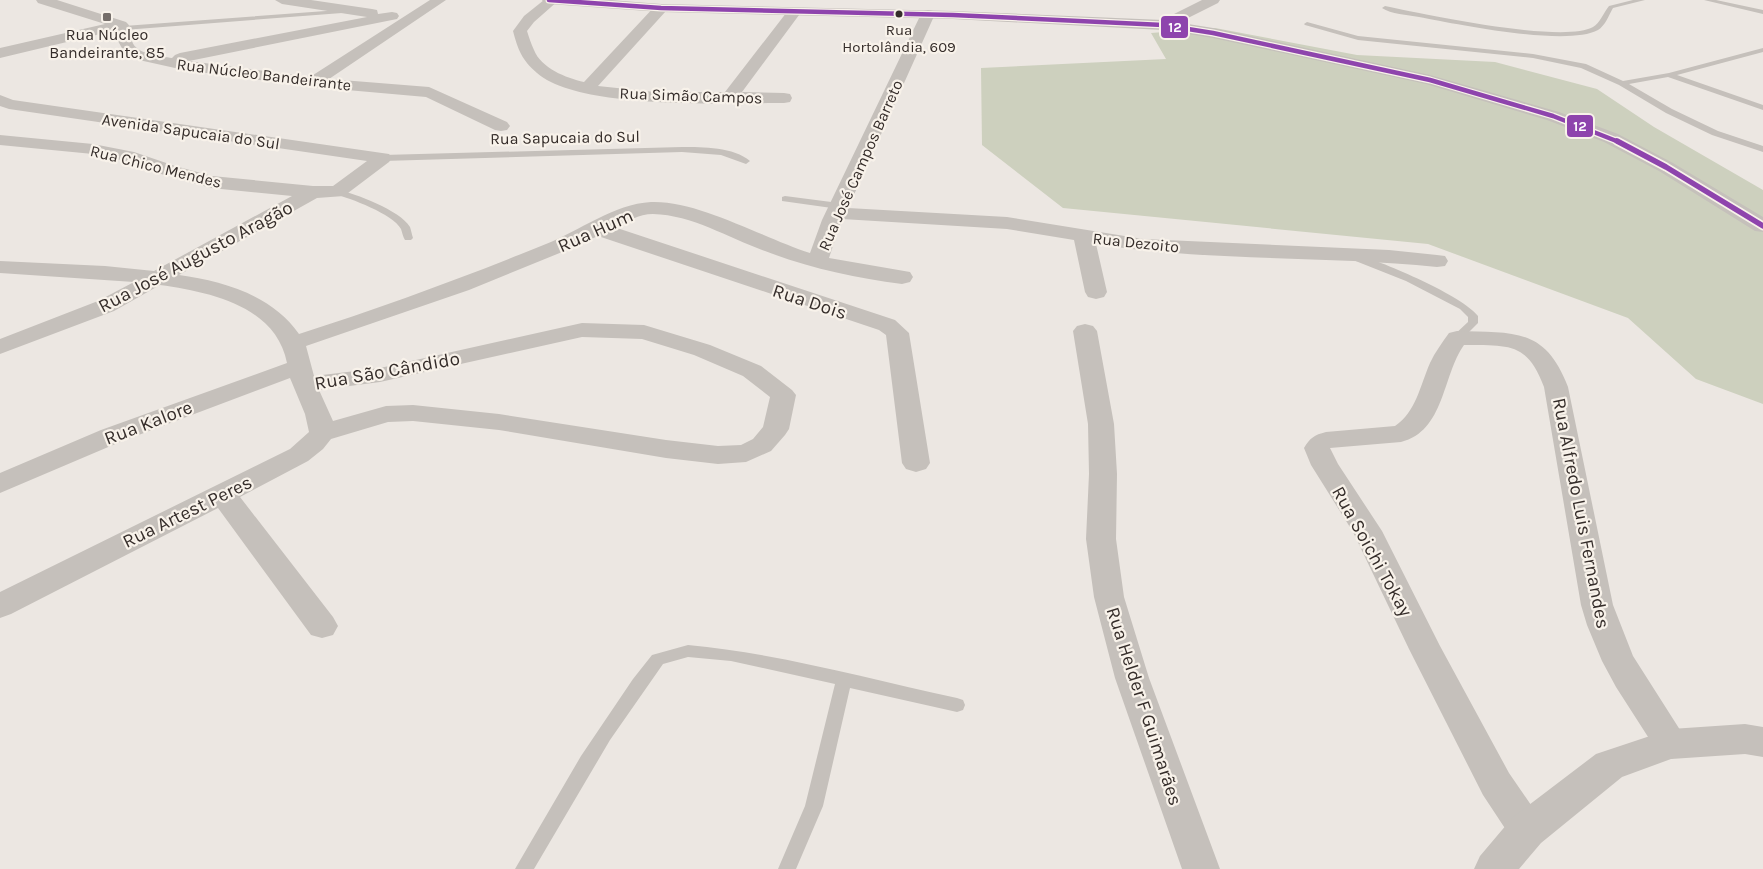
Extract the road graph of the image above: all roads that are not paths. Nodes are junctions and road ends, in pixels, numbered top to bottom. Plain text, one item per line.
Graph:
1 (43, 0) edge
2 (282, 0) edge
3 (439, 0) edge
4 (550, 0) edge
5 (960, 0) edge
6 (1213, 0) edge
7 (1642, 0) edge
8 (1707, 0) edge
9 (1737, 0) edge
10 (1624, 2) edge
11 (1763, 5) edge
12 (661, 8) junction
13 (1385, 8) dead end
14 (353, 11) junction
15 (795, 11) junction
16 (1763, 12) edge
17 (928, 14) junction
18 (392, 16) junction
19 (409, 18) junction
20 (1307, 24) dead end
21 (122, 26) junction
22 (1163, 26) junction
23 (1763, 50) edge
24 (0, 53) edge
25 (165, 62) junction
26 (1669, 75) junction
27 (313, 82) junction
28 (1622, 83) junction
29 (587, 88) junction
30 (730, 97) junction
31 (784, 98) dead end
32 (0, 100) edge
33 (1763, 108) edge
34 (501, 126) dead end
35 (0, 140) edge
36 (1763, 149) edge
37 (383, 158) junction
38 (746, 161) dead end
39 (313, 192) junction
40 (337, 192) junction
41 (785, 199) dead end
42 (837, 209) junction
43 (1763, 226) edge
44 (598, 229) junction
45 (1084, 237) junction
46 (408, 238) dead end
47 (1349, 255) junction
48 (817, 261) junction
49 (1436, 261) dead end
50 (0, 267) edge
51 (902, 276) dead end
52 (159, 277) junction
53 (1096, 292) dead end
54 (1085, 331) dead end
55 (1457, 338) junction
56 (0, 347) edge
57 (299, 365) junction
58 (367, 378) junction
59 (386, 414) junction
60 (322, 433) junction
61 (916, 463) dead end
62 (0, 484) edge
63 (222, 493) junction
64 (0, 606) edge
65 (322, 626) dead end
66 (844, 680) junction
67 (957, 705) dead end
68 (1763, 742) edge
69 (1671, 744) junction
70 (1527, 830) junction
71 (1496, 868) edge
72 (524, 869) edge
73 (787, 869) edge
74 (1201, 869) edge

1 - 21 street
2 - 14 street
3 - 19 street
4 - 12 street
4 - 29 street, Rua Simão Campos
5 - 17 street
6 - 22 street
7 - 10 lane
8 - 16 lane
9 - 11 lane
10 - 13 lane
12 - 15 street
12 - 29 street
14 - 18 street
14 - 21 lane
15 - 17 street
15 - 30 street
17 - 22 street
17 - 42 street, Rua José Campos Barreto
18 - 19 street
18 - 25 street
19 - 27 street
20 - 28 lane
21 - 24 street
21 - 25 street, Rua Núcleo Bandeirante
22 - 43 street
23 - 26 lane
25 - 27 street, Rua Núcleo Bandeirante
26 - 28 lane
26 - 33 lane
27 - 34 street, Rua Núcleo Bandeirante
28 - 36 lane
29 - 30 street, Rua Simão Campos
30 - 31 street, Rua Simão Campos
32 - 37 street, Avenida Sapucaia do Sul
35 - 39 street, Rua Chico Mendes
37 - 38 lane, Rua Sapucaia do Sul
37 - 40 street
39 - 40 street, Rua José Augusto Aragão
39 - 52 street, Rua José Augusto Aragão
40 - 46 lane
41 - 42 lane
42 - 45 street, Rua Dezoito
42 - 48 street, Rua José Campos Barreto
44 - 48 street, Rua Hum
44 - 57 street, Rua Hum
44 - 61 street, Rua Dois
45 - 47 street, Rua Dezoito
45 - 53 street
47 - 49 street, Rua Dezoito
47 - 55 lane
48 - 51 street, Rua Hum
50 - 52 street
52 - 56 street, Rua José Augusto Aragão
52 - 57 street
54 - 74 street, Rua Helder F Guimarães
55 - 69 street, Rua Alfredo Luis Fernandes
55 - 70 street, Rua Soichi Tokay
57 - 58 street, Rua São Cândido
57 - 60 street
57 - 62 street, Rua Kalore
58 - 59 street
58 - 59 street, Rua São Cândido
59 - 60 street
60 - 63 street, Rua Artest Peres
63 - 64 street, Rua Artest Peres
63 - 65 street
66 - 67 lane
66 - 72 lane
66 - 73 lane
68 - 69 street
69 - 70 street
70 - 71 street

